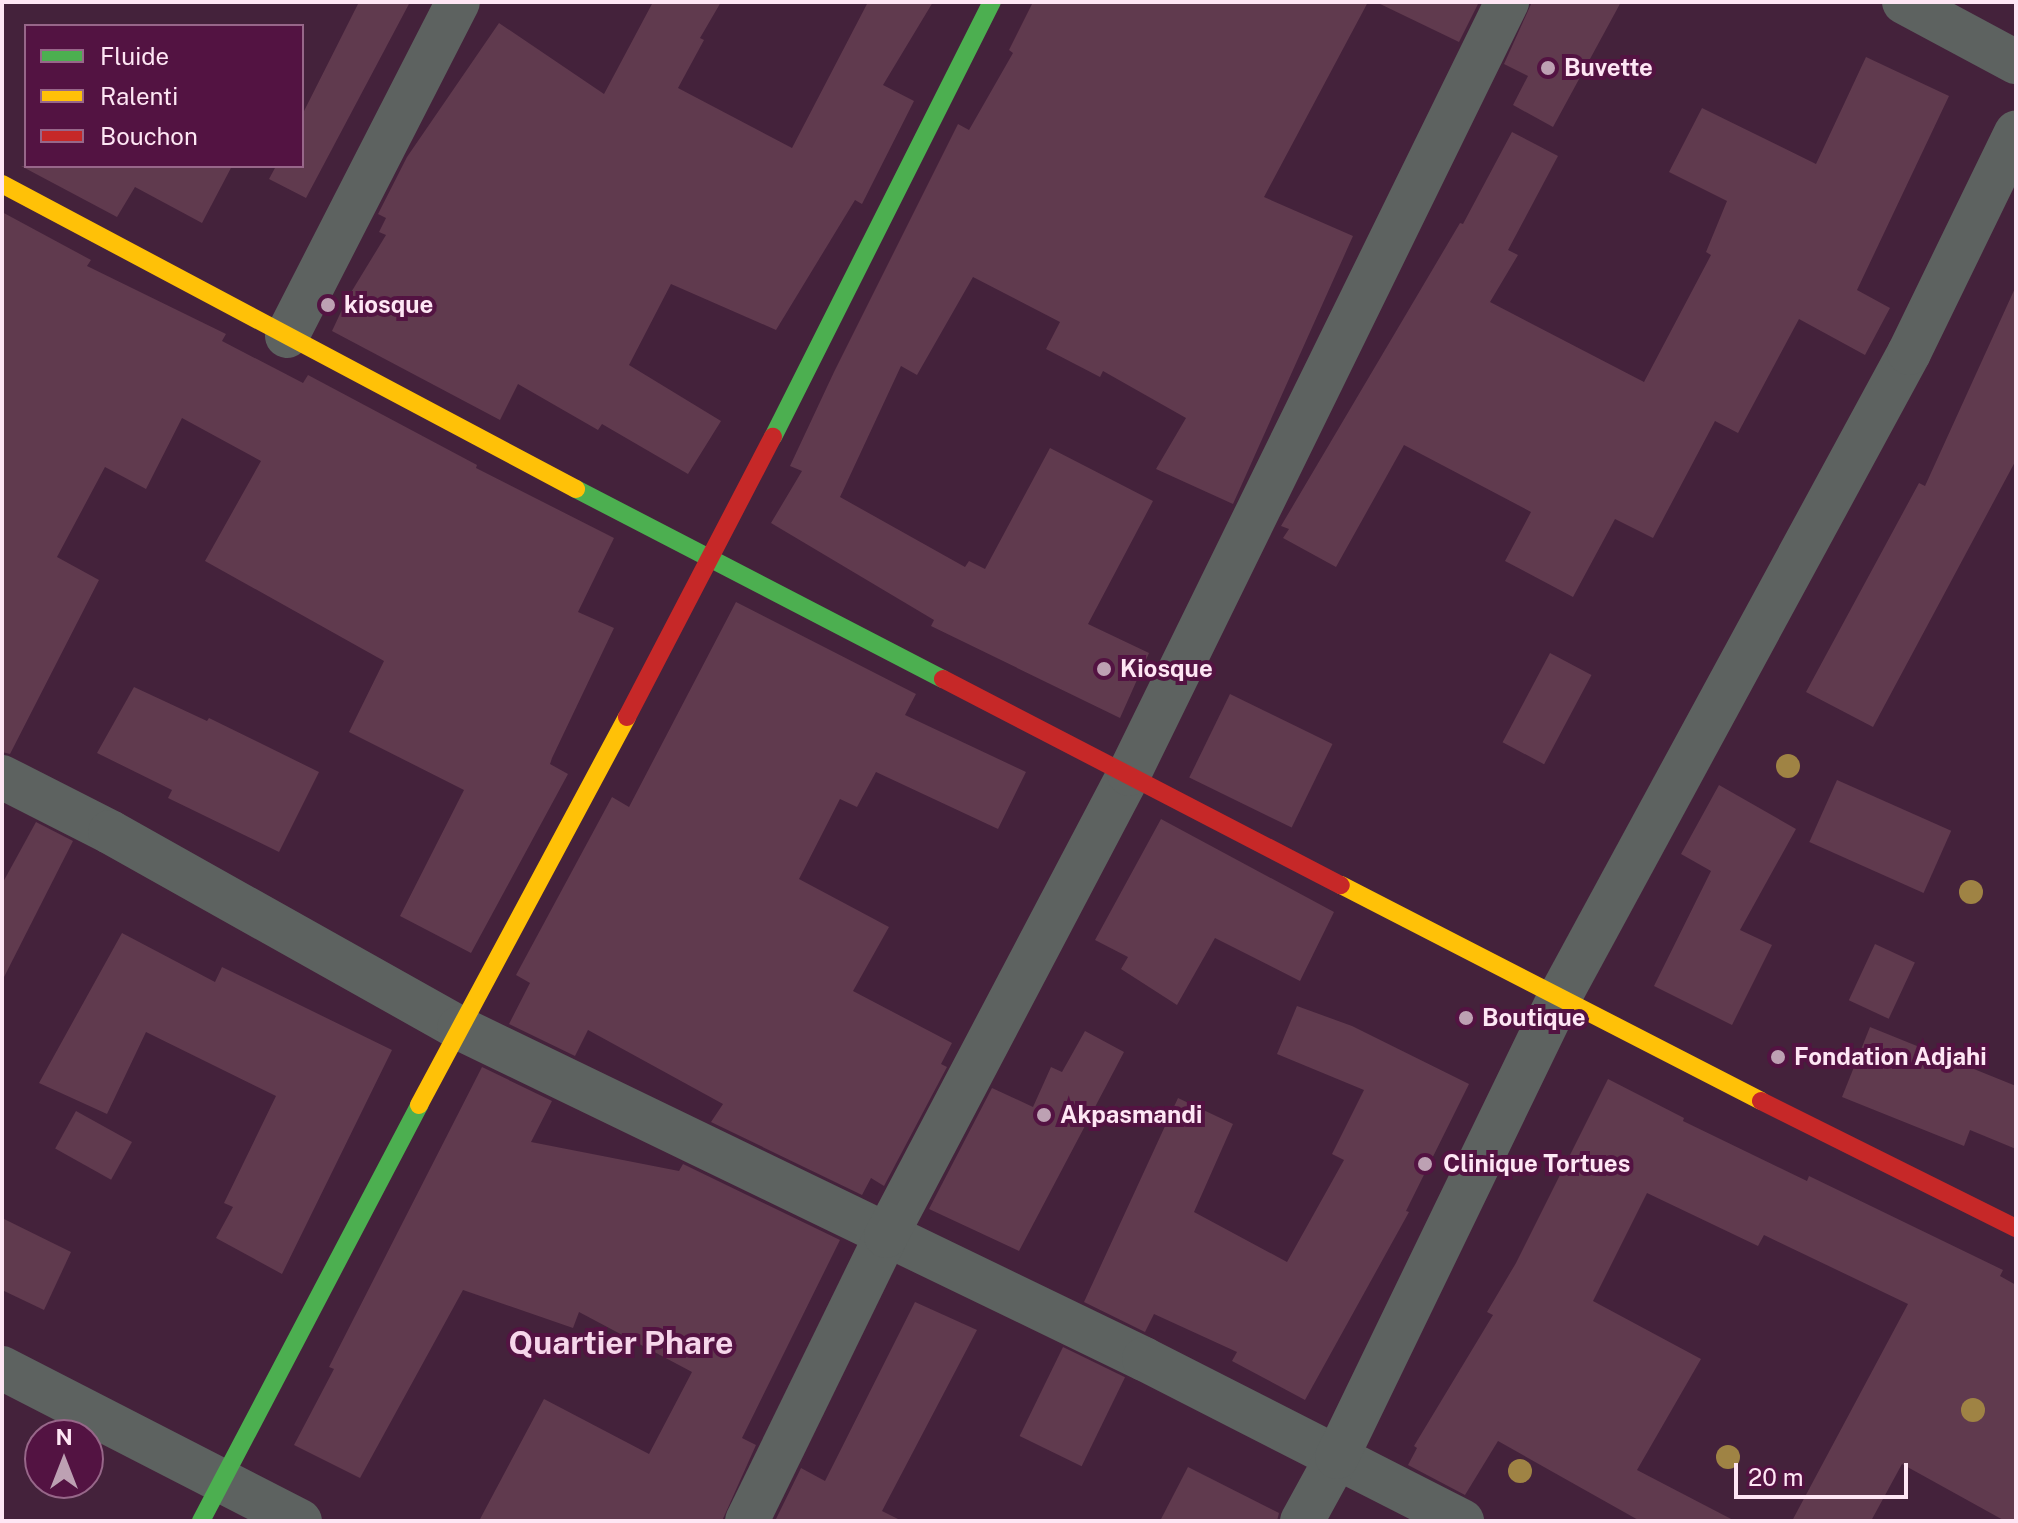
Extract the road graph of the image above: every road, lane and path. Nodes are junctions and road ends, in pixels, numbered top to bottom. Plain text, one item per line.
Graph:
1 (458, 2) edge
2 (992, 2) edge
3 (1507, 2) edge
4 (1904, 2) edge
5 (2016, 62) edge
6 (2016, 133) edge
7 (2, 184) edge
8 (287, 336) junction
9 (711, 561) junction
10 (1129, 774) junction
11 (2, 777) edge
12 (1558, 1000) junction
13 (459, 1028) junction
14 (2016, 1228) edge
15 (886, 1236) junction
16 (2, 1368) edge
17 (1337, 1457) junction
18 (220, 1480) junction
19 (201, 1521) edge
20 (300, 1521) edge
21 (747, 1521) edge
22 (1302, 1521) edge
23 (1462, 1521) edge

1 - 8 street
2 - 9 street
3 - 10 street
4 - 5 street
6 - 12 street
7 - 8 street
8 - 9 street
9 - 10 street
9 - 13 street
10 - 12 street
10 - 15 street
11 - 13 street
12 - 14 street
12 - 17 street
13 - 15 street
13 - 18 street
15 - 17 street
15 - 21 street
16 - 18 street
17 - 22 street
17 - 23 street
18 - 19 street
18 - 20 street

